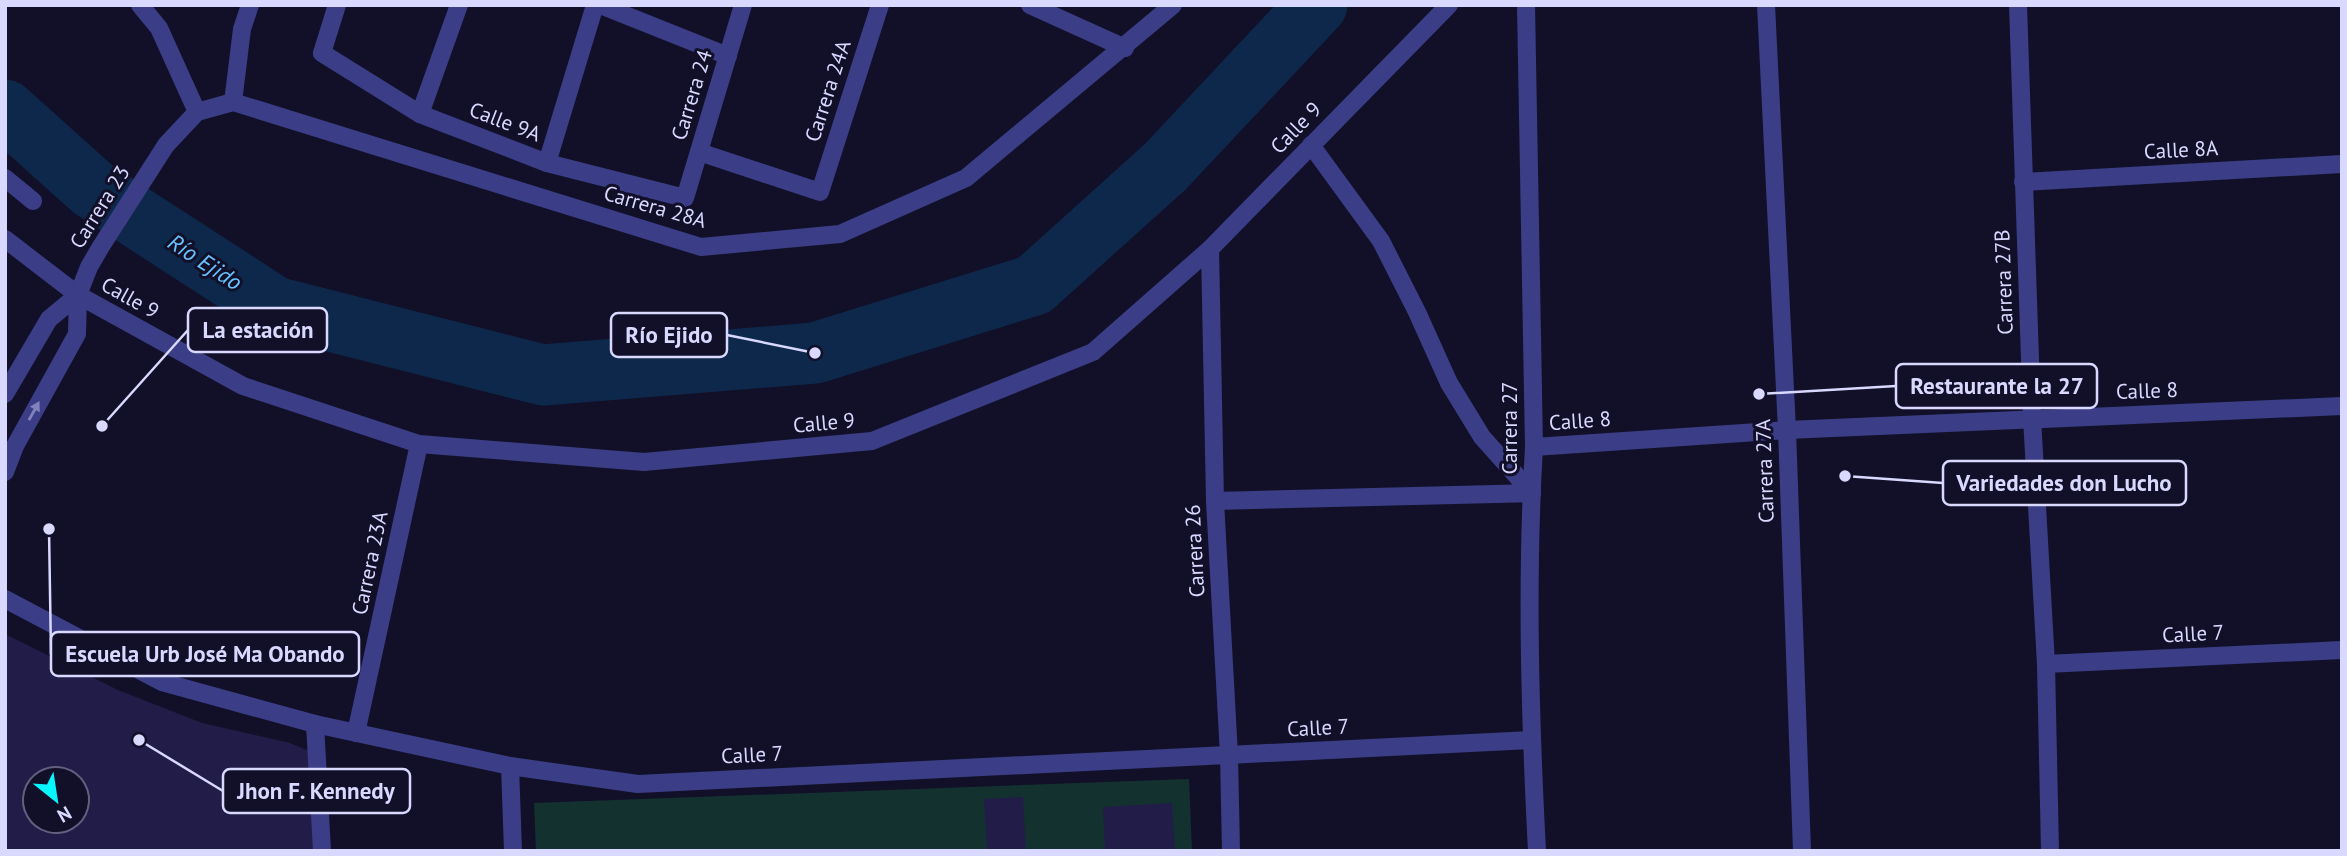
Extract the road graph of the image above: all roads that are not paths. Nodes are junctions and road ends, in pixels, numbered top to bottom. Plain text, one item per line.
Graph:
1 (140, 5) edge
2 (250, 5) edge
3 (337, 5) edge
4 (458, 5) edge
5 (598, 5) edge
6 (743, 5) edge
7 (880, 5) edge
8 (1030, 5) edge
9 (1173, 5) edge
10 (1449, 5) edge
11 (1526, 5) edge
12 (1766, 5) edge
13 (2018, 5) edge
14 (1125, 48) junction
15 (728, 56) junction
16 (233, 102) junction
17 (197, 112) junction
18 (420, 114) junction
19 (1311, 145) junction
20 (699, 152) junction
21 (547, 163) junction
22 (2342, 164) edge
23 (5, 178) edge
24 (2023, 182) junction
25 (685, 198) joint
26 (33, 201) dead end
27 (5, 239) edge
28 (1210, 249) junction
29 (78, 295) junction
30 (5, 394) edge
31 (2342, 406) edge
32 (2032, 418) junction
33 (1787, 430) junction
34 (419, 444) junction
35 (1534, 447) junction
36 (5, 472) edge
37 (1532, 493) junction
38 (1216, 501) junction
39 (5, 599) edge
40 (2342, 650) edge
41 (2046, 664) junction
42 (315, 724) junction
43 (356, 733) junction
44 (1532, 740) junction
45 (1229, 755) junction
46 (510, 766) junction
47 (322, 851) edge
48 (513, 851) edge
49 (1231, 851) edge
50 (1537, 851) edge
51 (1802, 851) edge
52 (2050, 851) edge

1 - 17 street
2 - 16 street
3 - 18 street, Calle 9A
4 - 18 street
5 - 15 street
5 - 21 street
6 - 15 street, Carrera 24
7 - 20 street, Carrera 24A
8 - 14 street
9 - 14 street, Carrera 28A
10 - 19 street, Calle 9
11 - 35 street, Carrera 27
12 - 33 street, Carrera 27A
13 - 24 street, Carrera 27B
14 - 16 street, Carrera 28A
15 - 20 street, Carrera 24
16 - 17 street
17 - 29 street, Carrera 23
18 - 21 street, Calle 9A
19 - 28 street, Calle 9
19 - 37 street
20 - 25 street, Carrera 24
21 - 25 street, Calle 9A
22 - 24 street, Calle 8A
23 - 26 street
24 - 32 street, Carrera 27B
27 - 29 street
28 - 34 street, Calle 9
28 - 38 street, Carrera 26
29 - 30 street, Carrera 23
29 - 34 street, Calle 9
36 -> 29 street, Carrera 23
31 - 32 street, Calle 8
32 - 33 street, Calle 8
32 - 41 street, Carrera 27B
33 - 35 street, Calle 8
33 - 51 street, Carrera 27A
34 - 43 street, Carrera 23A
35 - 37 street, Carrera 27
37 - 38 street
37 - 44 street, Carrera 27
38 - 45 street, Carrera 26
39 - 42 street, Calle 7
40 - 41 street, Calle 7
41 - 52 street, Carrera 27B
42 - 43 street, Calle 7
42 - 47 street
43 - 46 street, Calle 7
44 - 45 street, Calle 7
44 - 50 street, Carrera 27
45 - 46 street, Calle 7
45 - 49 street, Carrera 26
46 - 48 street

